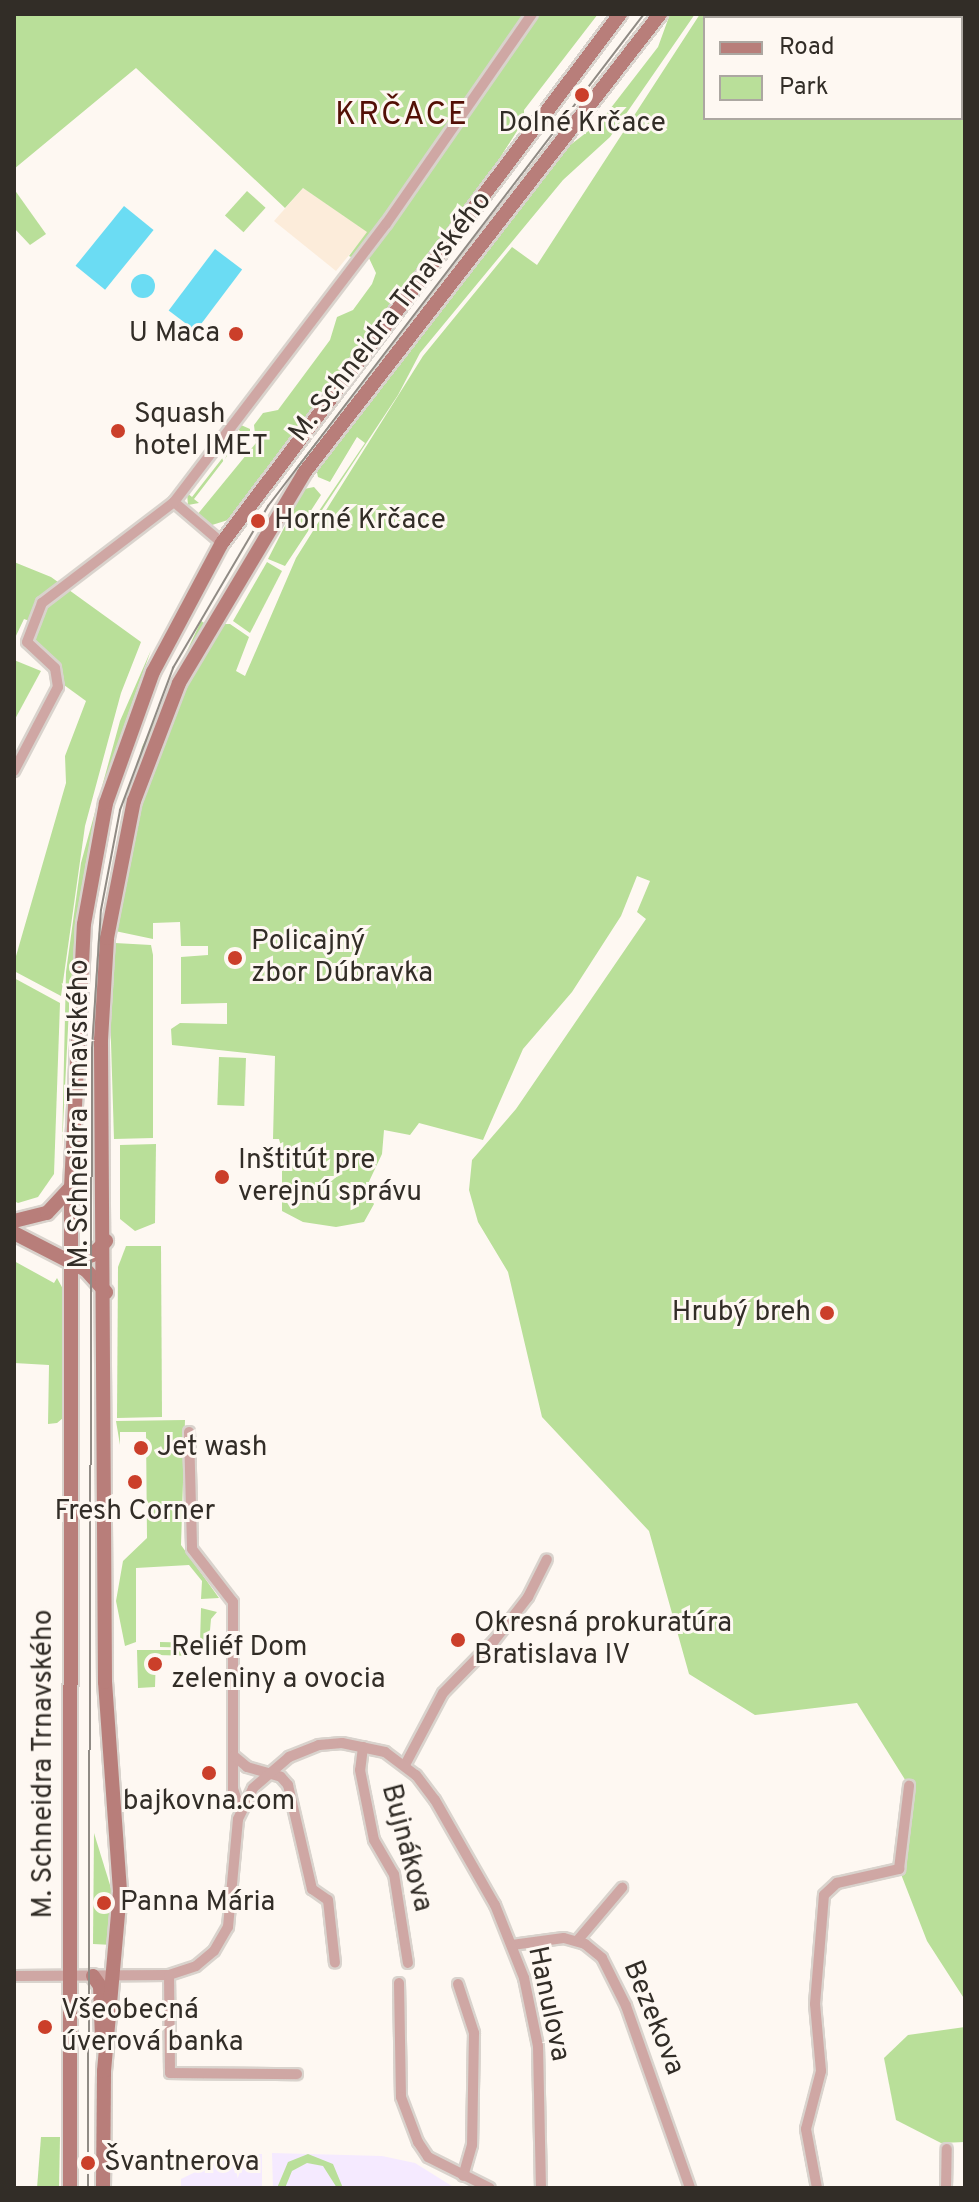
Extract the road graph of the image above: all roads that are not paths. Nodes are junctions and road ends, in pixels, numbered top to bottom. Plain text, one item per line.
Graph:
1 (532, 14) edge
2 (619, 15) edge
3 (655, 17) edge
4 (174, 502) junction
5 (222, 543) junction
6 (14, 771) edge
7 (71, 1188) junction
8 (14, 1221) edge
9 (14, 1233) edge
10 (106, 1241) junction
11 (71, 1264) junction
12 (106, 1292) junction
13 (189, 1432) dead end
14 (547, 1559) dead end
15 (363, 1747) junction
16 (234, 1756) junction
17 (405, 1765) junction
18 (269, 1774) junction
19 (909, 1786) dead end
20 (240, 1809) junction
21 (622, 1888) dead end
22 (577, 1941) junction
23 (512, 1945) junction
24 (335, 1963) dead end
25 (408, 1963) dead end
26 (169, 1975) junction
27 (14, 1976) edge
28 (71, 1976) junction
29 (93, 1976) junction
30 (116, 1976) junction
31 (399, 1983) dead end
32 (458, 1984) dead end
33 (104, 2071) junction
34 (297, 2074) dead end
35 (947, 2149) dead end
36 (463, 2176) junction
37 (70, 2188) edge
38 (103, 2188) edge
39 (490, 2188) edge
40 (541, 2188) edge
41 (690, 2188) edge
42 (817, 2188) edge
43 (946, 2188) edge

1 - 4 street
2 - 5 main road, M. Schneidra Trnavského
3 - 10 main road, M. Schneidra Trnavského
4 - 5 street
4 - 6 street
5 - 7 main road, M. Schneidra Trnavského
7 - 8 main road
7 - 11 main road, M. Schneidra Trnavského
9 - 11 main road
10 - 11 main road
10 - 12 main road, M. Schneidra Trnavského
11 - 12 main road
11 - 28 main road, M. Schneidra Trnavského
12 - 30 main road, M. Schneidra Trnavského
13 - 16 street
14 - 17 street
15 - 17 street
15 - 18 street
15 - 25 street, Bujnákova
16 - 18 street
16 - 20 street
17 - 23 street, Hanulova
18 - 20 street
18 - 24 street
19 - 42 street
20 - 26 street
21 - 22 street
22 - 23 street
22 - 41 street, Bezekova
23 - 40 street, Hanulova
26 - 30 street
26 - 34 street
27 - 28 street
28 - 29 street
28 - 37 main road, M. Schneidra Trnavského
29 - 30 street
29 - 33 main road
30 - 33 main road, M. Schneidra Trnavského
31 - 36 street
32 - 36 street
33 - 38 main road, M. Schneidra Trnavského
35 - 43 street
36 - 39 street

